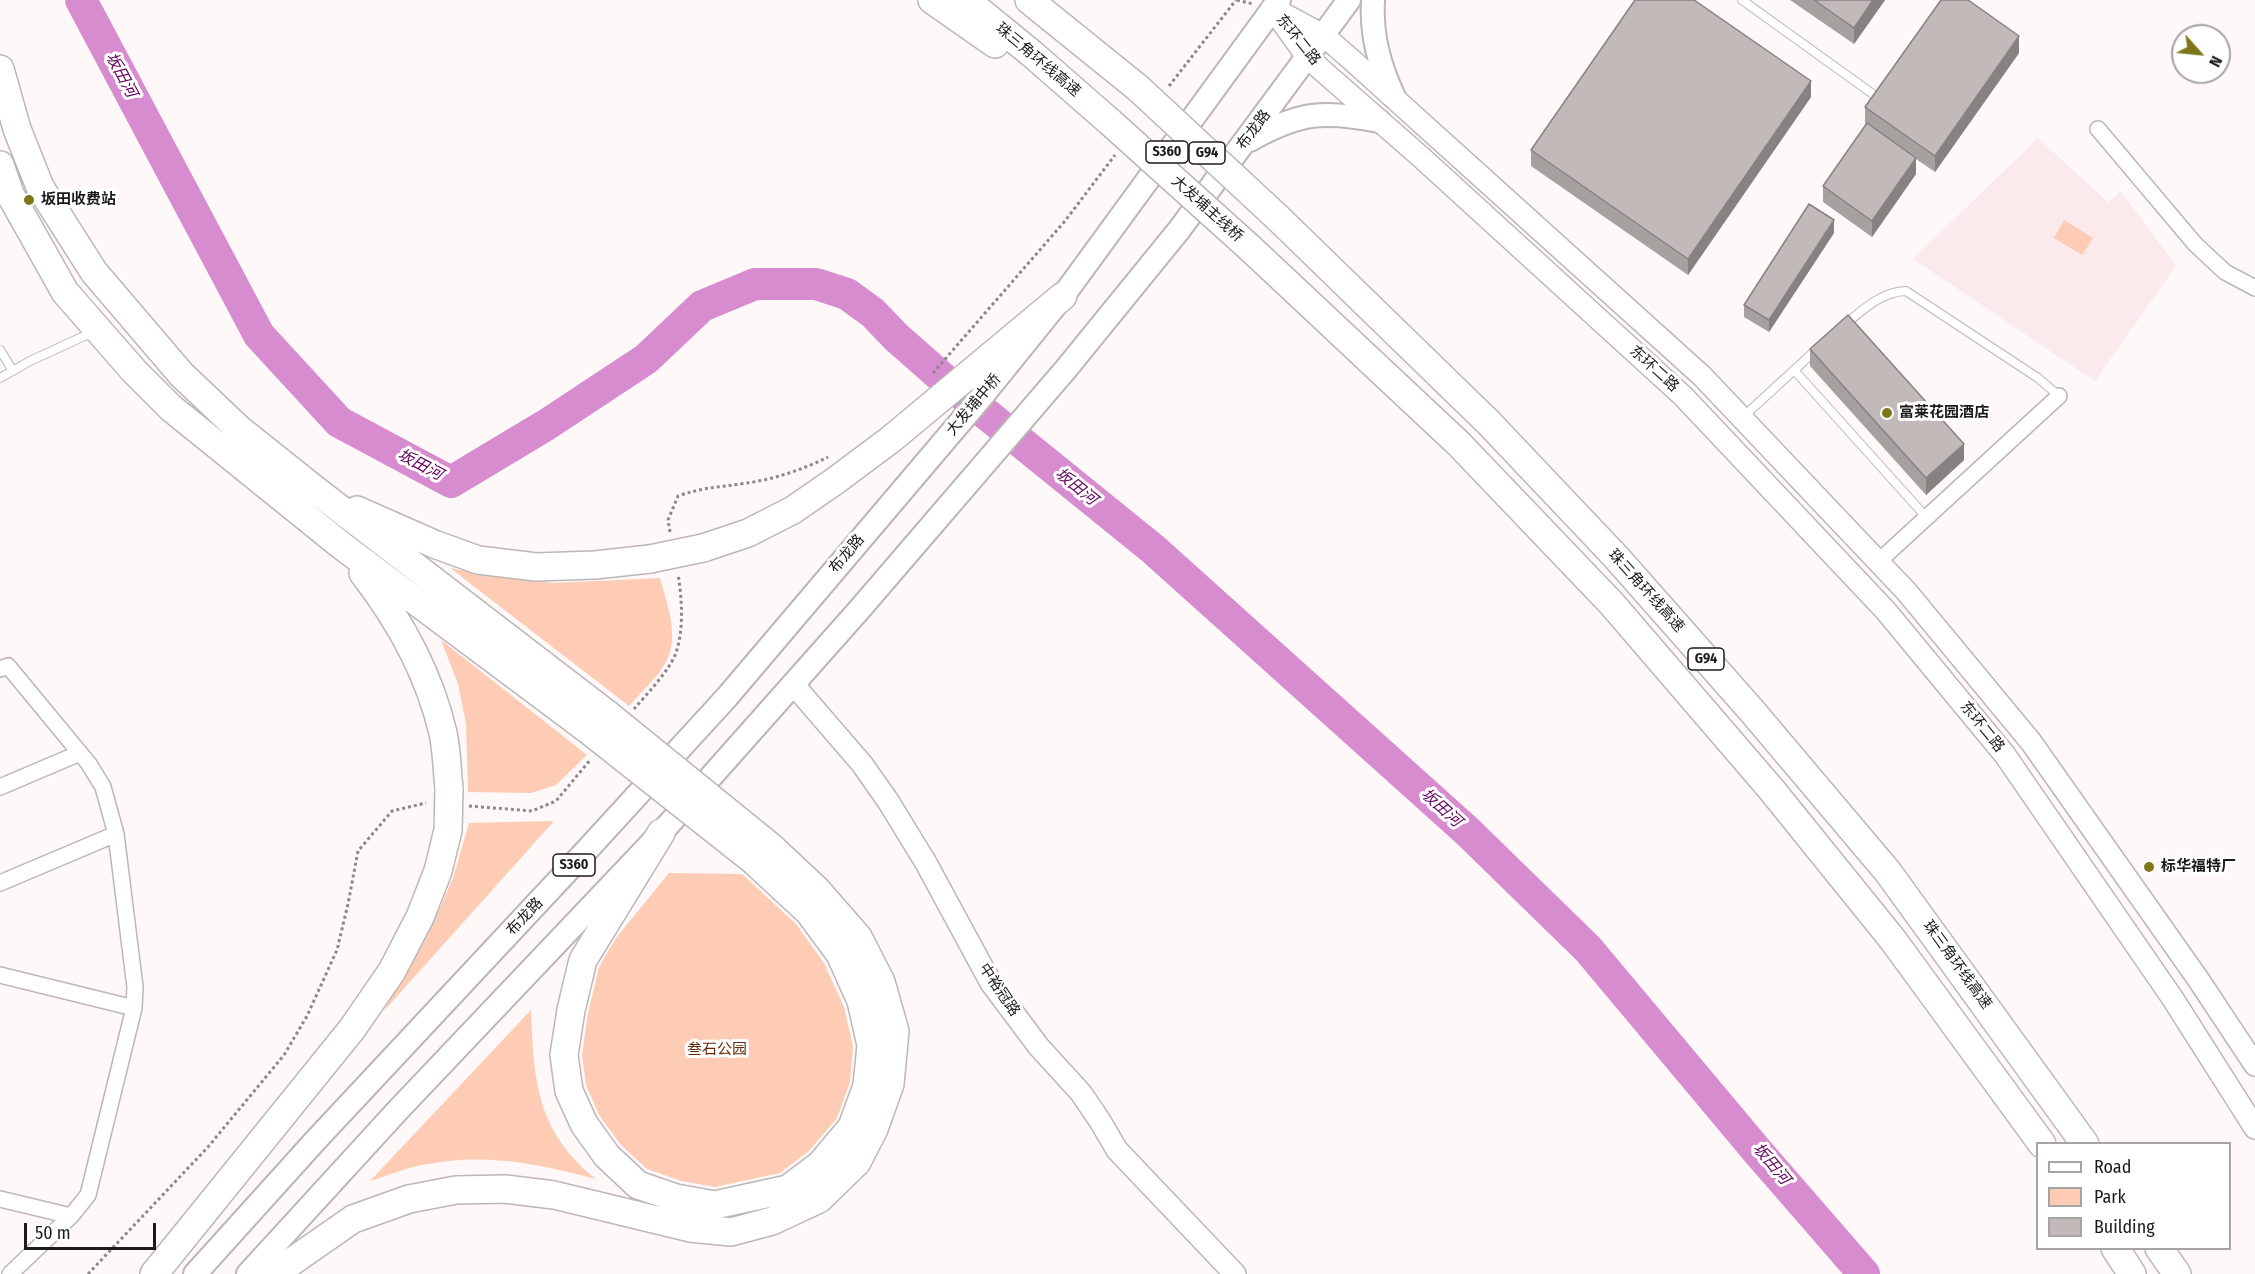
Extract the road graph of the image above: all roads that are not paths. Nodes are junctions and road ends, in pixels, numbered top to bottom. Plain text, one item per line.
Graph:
1 (932, 0) edge
2 (966, 0) edge
3 (1029, 0) edge
4 (1050, 0) edge
5 (1349, 0) edge
6 (1373, 0) edge
7 (1742, 0) edge
8 (1276, 4) edge
9 (1323, 35) junction
10 (1308, 58) junction
11 (0, 69) edge
12 (1059, 77) junction
13 (1138, 88) junction
14 (1394, 97) junction
15 (1877, 97) edge
16 (1379, 121) junction
17 (1110, 122) joint
18 (2098, 129) dead end
19 (1243, 144) junction
20 (0, 165) edge
21 (2255, 288) edge
22 (1063, 296) junction
23 (97, 330) junction
24 (1837, 332) edge
25 (1821, 346) edge
26 (0, 350) edge
27 (1794, 370) junction
28 (13, 371) junction
29 (0, 378) edge
30 (2059, 396) joint
31 (1742, 418) junction
32 (940, 444) joint
33 (318, 492) junction
34 (1927, 518) junction
35 (342, 546) junction
36 (1878, 562) junction
37 (0, 669) edge
38 (793, 684) junction
39 (597, 721) junction
40 (81, 753) junction
41 (0, 787) edge
42 (661, 833) junction
43 (116, 834) junction
44 (762, 854) junction
45 (0, 883) edge
46 (0, 975) edge
47 (134, 1008) junction
48 (2255, 1065) edge
49 (2255, 1128) edge
50 (2041, 1142) edge
51 (2084, 1142) edge
52 (0, 1199) edge
53 (70, 1216) junction
54 (2116, 1250) edge
55 (2161, 1250) edge
56 (10, 1274) edge
57 (154, 1274) edge
58 (195, 1274) edge
59 (248, 1274) edge
60 (274, 1274) edge
61 (1235, 1274) edge
62 (2132, 1274) edge
63 (2177, 1274) edge

1 - 12 highway
2 - 12 highway, 珠三角环线高速 / G94
3 - 13 highway, G94
4 - 13 highway
5 - 9 main road, 布龙路 / S360
6 - 14 main road
7 - 15 lane
8 - 9 main road, 东环二路
8 - 10 main road, 东环二路
8 - 22 main road, S360
9 - 10 main road, 布龙路 / S360
9 - 14 main road, 东环二路
10 - 16 main road, 东环二路
10 - 19 main road, 布龙路 / S360
11 - 33 highway
12 - 17 highway, 珠三角环线高速 / G94
13 - 51 highway, 珠三角环线高速 / G94, bridge
14 - 31 main road, 东环二路
16 - 19 main road
16 - 49 main road, 东环二路
17 - 50 highway, 大发埔主线桥 / G94, bridge
18 - 21 street
19 - 38 main road, 布龙路 / S360
20 - 23 highway
22 - 32 main road, 大发埔中桥 / S360
22 - 33 highway, bridge
23 - 28 lane
23 - 35 highway
24 - 30 lane
25 - 27 lane
26 - 28 lane
27 - 31 lane
27 - 34 lane
28 - 29 lane
30 - 34 street
31 - 36 main road, 东环二路
32 - 58 main road, 布龙路 / S360
33 - 39 highway
34 - 36 street
35 - 39 highway
35 - 57 highway, bridge
36 - 48 main road, 东环二路
37 - 40 street
38 - 42 main road, S360
38 - 61 main road, 中裕冠路
39 - 44 highway, bridge
40 - 41 street
40 - 43 street
42 - 44 highway
42 - 59 main road, S360
43 - 45 street
43 - 47 street
44 - 60 highway
46 - 47 street
47 - 53 street
52 - 53 street
53 - 56 street
54 - 62 highway
55 - 63 highway

